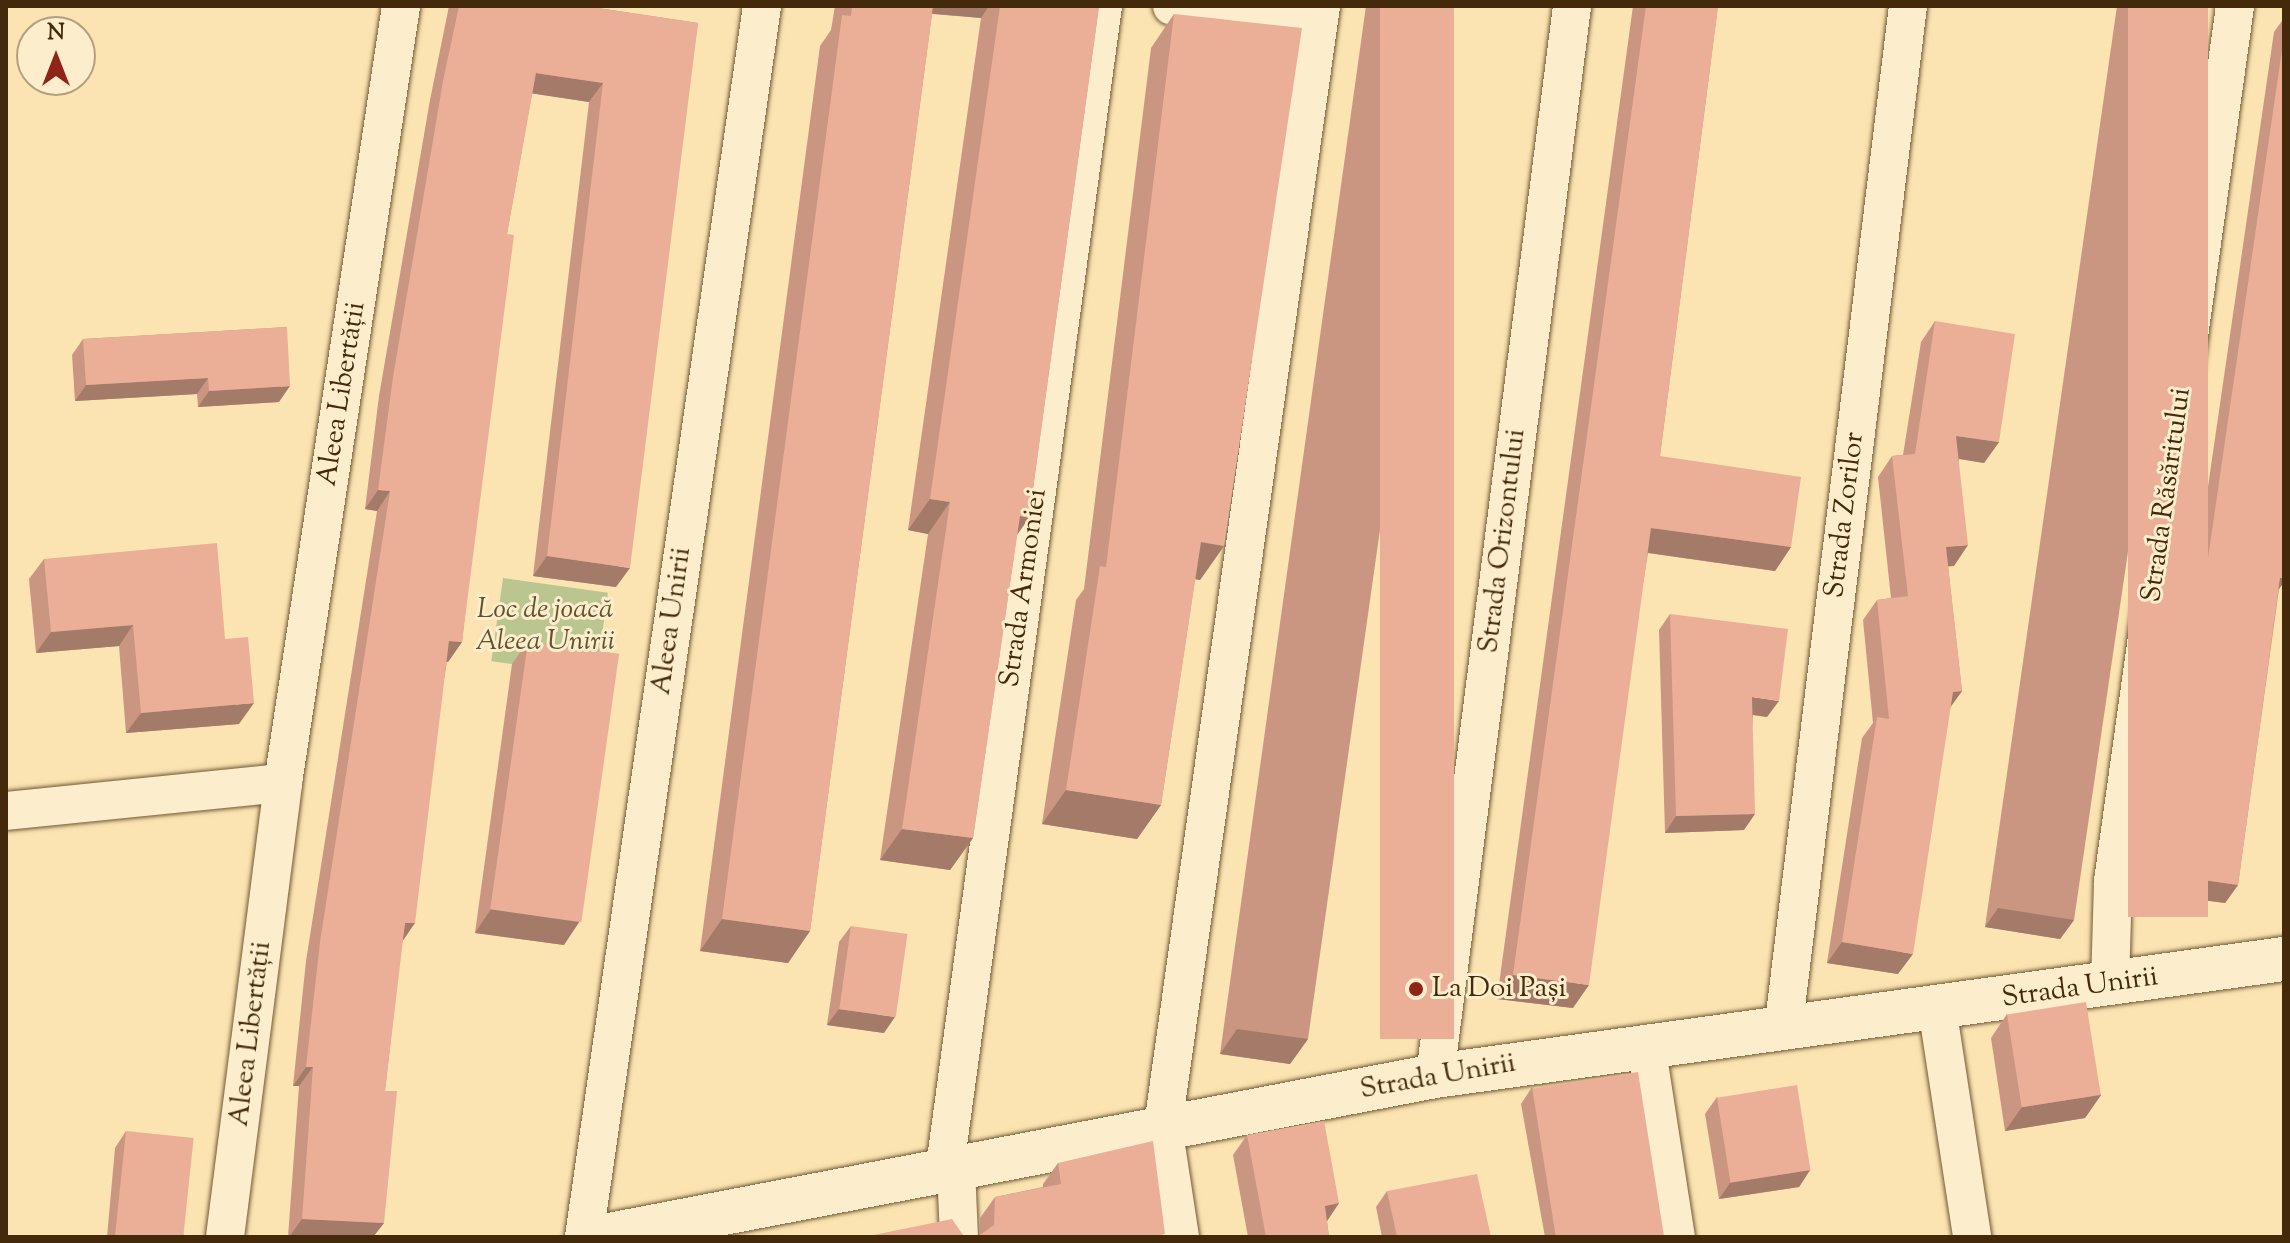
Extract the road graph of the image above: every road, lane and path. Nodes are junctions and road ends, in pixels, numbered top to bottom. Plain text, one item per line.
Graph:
1 (401, 6) edge
2 (762, 6) edge
3 (1103, 6) edge
4 (1172, 6) edge
5 (1572, 6) edge
6 (1908, 6) edge
7 (2235, 6) edge
8 (1320, 16) edge
9 (283, 783) junction
10 (6, 811) edge
11 (2284, 959) edge
12 (2110, 984) junction
13 (1937, 1007) junction
14 (1784, 1023) junction
15 (1646, 1044) junction
16 (1435, 1076) junction
17 (1163, 1126) junction
18 (956, 1167) junction
19 (691, 1228) edge
20 (225, 1237) edge
21 (584, 1237) edge
22 (599, 1237) edge
23 (959, 1237) edge
24 (1180, 1237) edge
25 (1676, 1237) edge
26 (1972, 1237) edge

1 - 9 street, Aleea Libertății
2 - 21 street, Aleea Unirii
3 - 18 street, Strada Armoniei
4 - 8 street
5 - 16 street, Strada Orizontului
6 - 14 street, Strada Zorilor
7 - 12 street, Strada Răsăritului
8 - 17 street
9 - 10 street
9 - 20 street, Aleea Libertății
11 - 12 street, Strada Unirii
12 - 13 street, Strada Unirii
13 - 14 street, Strada Unirii
13 - 26 street
14 - 15 street, Strada Unirii
15 - 16 street, Strada Unirii
15 - 25 street
16 - 17 street, Strada Unirii
17 - 18 street, Strada Unirii
17 - 24 street
18 - 19 street, Strada Unirii
18 - 23 street, Strada Armoniei
19 - 22 street, Strada Unirii

